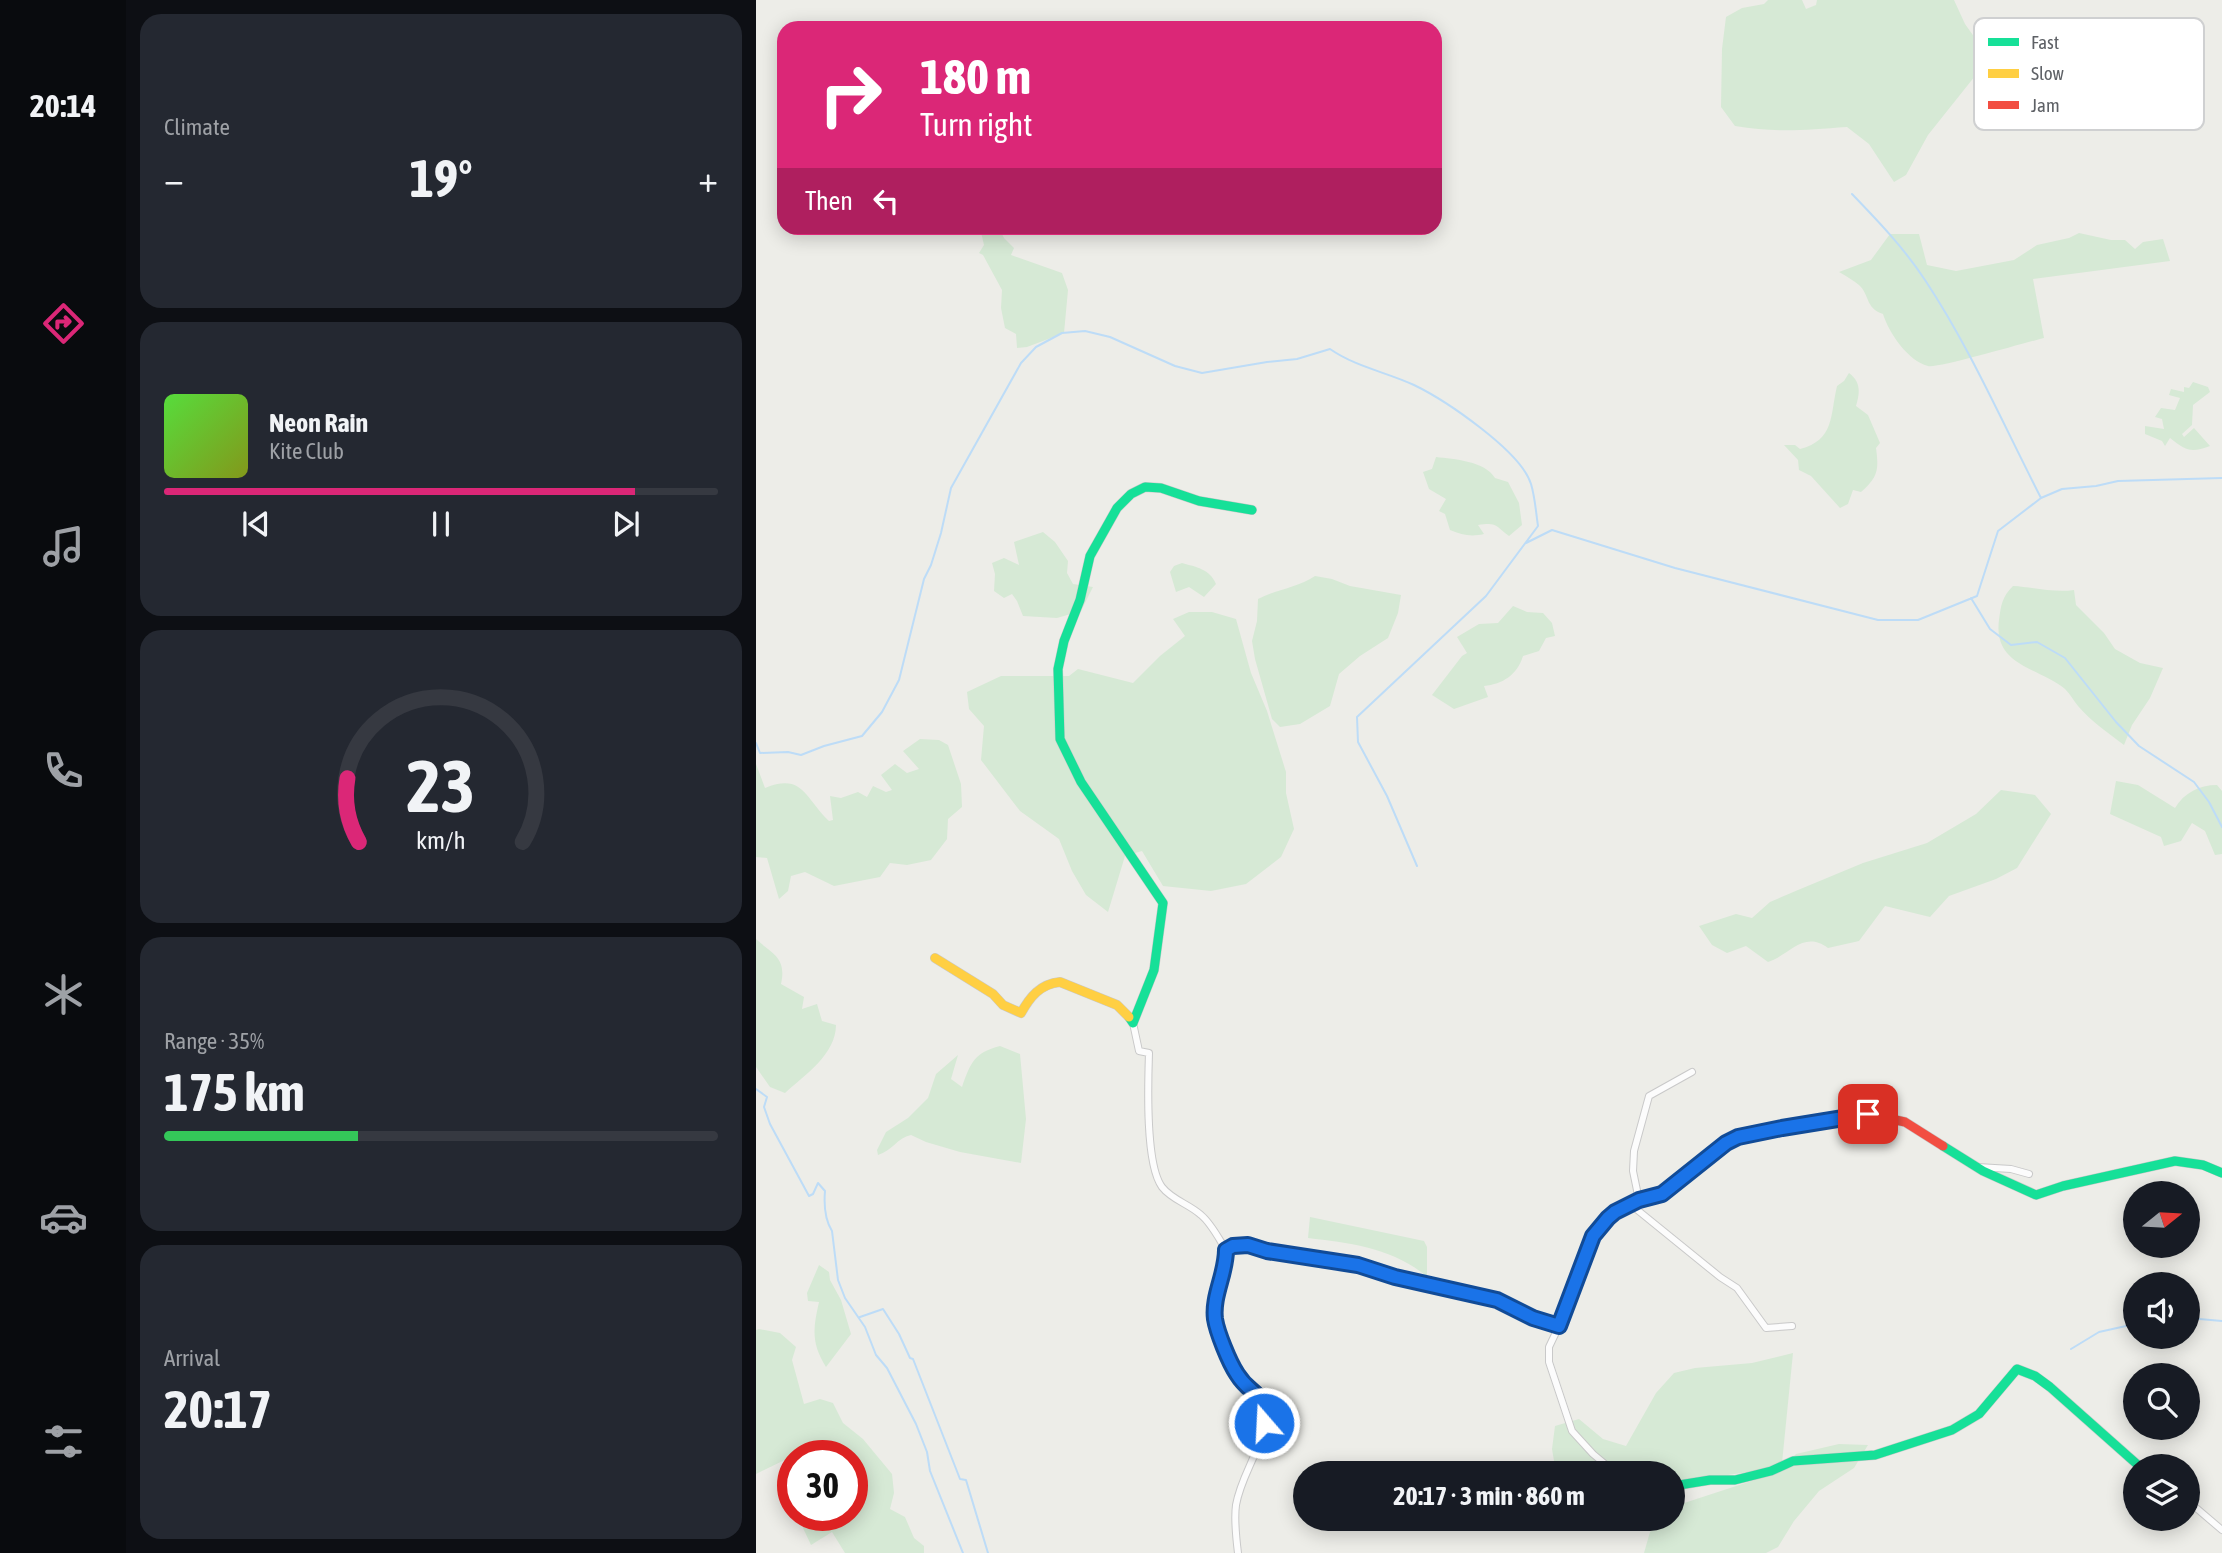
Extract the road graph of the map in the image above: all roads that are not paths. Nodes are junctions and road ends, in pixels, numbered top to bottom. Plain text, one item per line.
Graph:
1 (1252, 510) dead end
2 (935, 958) dead end
3 (1133, 1023) junction
4 (1692, 1072) dead end
5 (1976, 1167) junction
6 (2222, 1173) edge
7 (2029, 1174) dead end
8 (1635, 1202) junction
9 (1226, 1250) junction
10 (1559, 1326) junction
11 (1793, 1326) dead end
12 (2129, 1454) edge
13 (1601, 1461) edge
14 (1685, 1484) edge
15 (2200, 1511) edge
16 (2222, 1530) edge
17 (1238, 1553) edge

1 - 3 street
2 - 3 street
3 - 9 street
4 - 8 street
5 - 6 street
5 - 7 street
5 - 8 street
8 - 10 street
8 - 11 street
9 - 10 street
9 - 17 street
10 - 13 street
12 - 14 street
15 - 16 street

